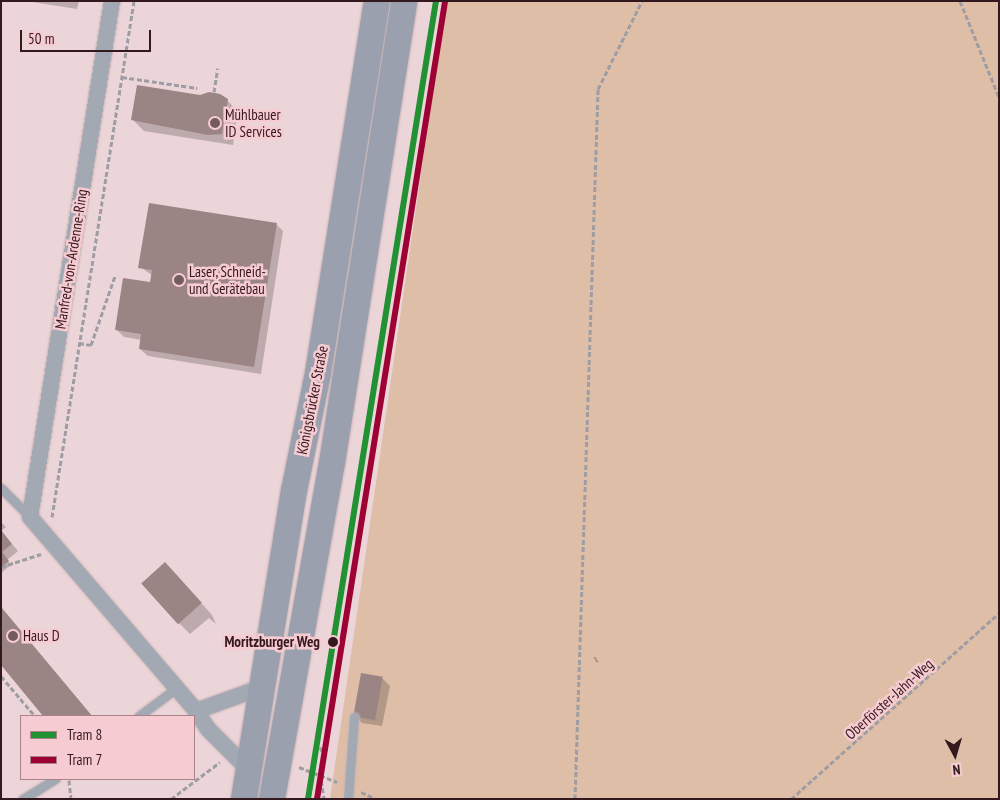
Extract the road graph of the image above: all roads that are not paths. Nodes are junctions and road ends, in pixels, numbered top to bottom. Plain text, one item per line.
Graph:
1 (112, 1) edge
2 (378, 1) edge
3 (404, 1) edge
4 (1, 488) edge
5 (30, 518) junction
6 (265, 686) junction
7 (175, 688) junction
8 (196, 710) junction
9 (140, 715) edge
10 (354, 718) dead end
11 (250, 771) junction
12 (53, 780) edge
13 (23, 799) edge
14 (244, 799) edge
15 (272, 799) edge
16 (348, 799) edge

1 - 5 street, Manfred-von-Ardenne-Ring
2 - 6 main road, Königsbrücker Straße
3 - 15 main road, Königsbrücker Straße
4 - 5 lane
5 - 7 street
6 - 8 street
6 - 11 main road, Königsbrücker Straße
7 - 8 street
7 - 9 lane
8 - 11 street
10 - 16 lane
11 - 14 main road, Königsbrücker Straße
12 - 13 lane

